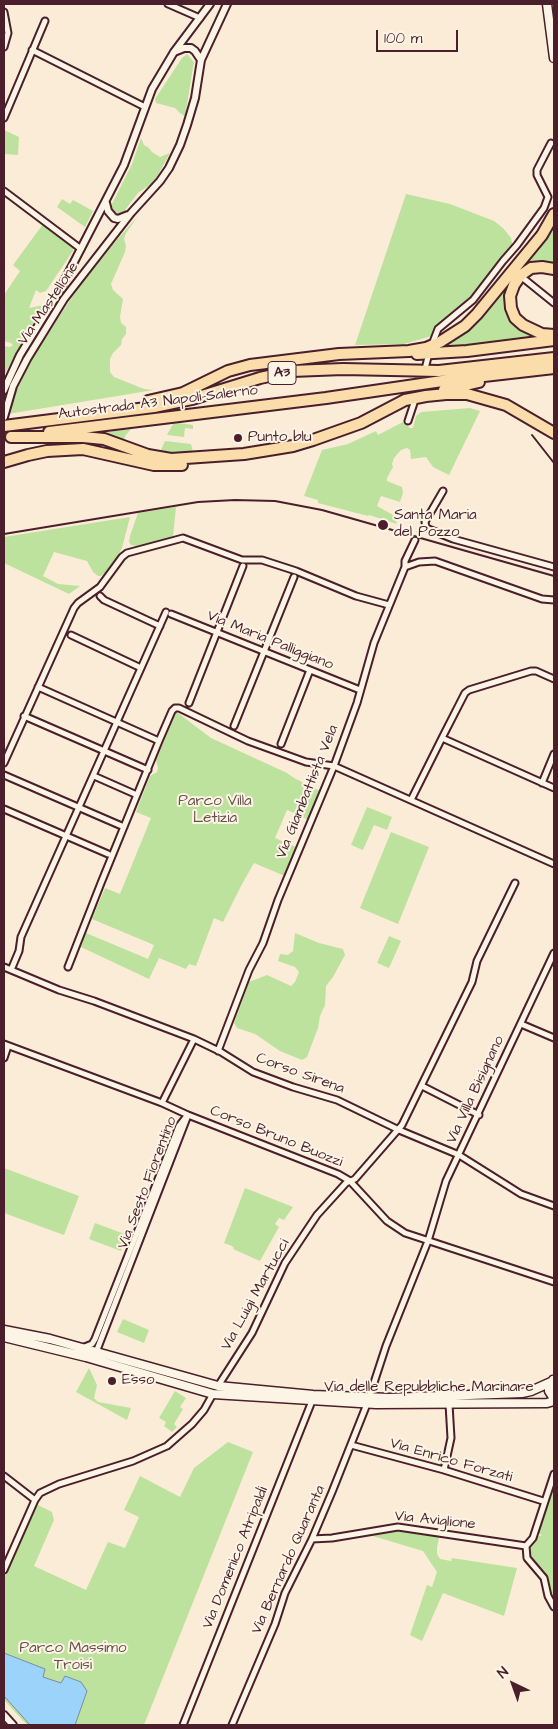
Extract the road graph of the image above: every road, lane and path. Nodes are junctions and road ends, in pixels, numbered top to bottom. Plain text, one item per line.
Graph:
1 (168, 4) edge
2 (210, 4) edge
3 (227, 4) edge
4 (547, 4) edge
5 (4, 12) edge
6 (200, 18) junction
7 (44, 21) dead end
8 (4, 47) edge
9 (32, 50) junction
10 (174, 52) junction
11 (554, 58) edge
12 (201, 60) junction
13 (145, 107) junction
14 (4, 118) edge
15 (551, 143) dead end
16 (4, 190) edge
17 (106, 201) junction
18 (131, 213) junction
19 (554, 214) edge
20 (81, 249) junction
21 (502, 261) junction
22 (510, 267) dead end
23 (554, 269) edge
24 (523, 278) dead end
25 (57, 295) junction
26 (64, 299) junction
27 (554, 303) edge
28 (554, 335) edge
29 (554, 340) edge
30 (433, 342) dead end
31 (371, 353) junction
32 (428, 357) dead end
33 (554, 358) edge
34 (426, 364) tunnel mouth
35 (549, 368) edge
36 (4, 390) edge
37 (413, 401) junction
38 (4, 417) edge
39 (77, 417) junction
40 (408, 421) dead end
41 (8, 425) edge
42 (554, 433) edge
43 (7, 437) edge
44 (151, 460) junction
45 (4, 462) edge
46 (443, 491) dead end
47 (415, 540) tunnel mouth
48 (243, 566) dead end
49 (405, 567) junction
50 (554, 567) edge
51 (294, 577) dead end
52 (100, 596) dead end
53 (554, 600) edge
54 (388, 605) junction
55 (160, 626) junction
56 (216, 632) junction
57 (71, 635) dead end
58 (264, 651) junction
59 (142, 668) junction
60 (310, 670) junction
61 (554, 679) edge
62 (38, 687) junction
63 (360, 690) junction
64 (189, 703) dead end
65 (24, 716) junction
66 (117, 724) junction
67 (234, 726) dead end
68 (442, 738) junction
69 (159, 741) junction
70 (281, 744) dead end
71 (105, 752) junction
72 (554, 754) edge
73 (4, 763) edge
74 (334, 766) junction
75 (148, 770) junction
76 (4, 775) edge
77 (94, 776) junction
78 (542, 783) junction
79 (554, 788) edge
80 (137, 795) junction
81 (411, 800) junction
82 (4, 808) edge
83 (79, 809) junction
84 (124, 828) junction
85 (67, 836) junction
86 (108, 854) dead end
87 (554, 864) edge
88 (515, 883) dead end
89 (554, 954) edge
90 (4, 967) edge
91 (68, 967) dead end
92 (11, 970) junction
93 (520, 1024) junction
94 (554, 1038) edge
95 (194, 1039) junction
96 (6, 1045) edge
97 (218, 1051) junction
98 (4, 1058) edge
99 (422, 1086) junction
100 (162, 1103) junction
101 (188, 1115) junction
102 (479, 1115) junction
103 (399, 1130) junction
104 (459, 1155) junction
105 (350, 1181) junction
106 (554, 1206) edge
107 (428, 1241) junction
108 (554, 1282) edge
109 (4, 1330) edge
110 (4, 1338) edge
111 (94, 1342) junction
112 (81, 1348) junction
113 (93, 1354) junction
114 (553, 1379) edge
115 (218, 1386) junction
116 (213, 1394) junction
117 (313, 1398) junction
118 (554, 1400) edge
119 (368, 1401) junction
120 (449, 1404) junction
121 (351, 1445) junction
122 (444, 1470) junction
123 (554, 1474) edge
124 (4, 1476) edge
125 (35, 1500) junction
126 (543, 1501) dead end
127 (312, 1539) junction
128 (526, 1546) junction
129 (4, 1570) edge
130 (554, 1607) edge
131 (4, 1715) edge
132 (13, 1725) edge
133 (183, 1725) edge
134 (232, 1725) edge

1 - 6 street
2 - 6 street, Via Mastellone
3 - 12 street, Via Mastellone
4 - 11 main road
5 - 8 street
6 - 10 street, Via Mastellone
7 - 9 street
9 - 13 street
9 - 14 street
10 - 12 street
10 - 13 street, Via Mastellone
12 - 18 street, Via Mastellone
13 - 17 street, Via Mastellone
15 - 21 street
16 - 20 street
17 - 18 street
17 - 20 street, Via Mastellone
18 - 26 street, Via Mastellone
19 - 31 highway
20 - 25 street, Via Mastellone
21 - 22 street
21 - 30 street
23 - 28 highway
24 - 27 street
25 - 26 street
25 - 36 street, Via Mastellone
26 - 38 street, Via Mastellone
29 - 31 highway
31 - 39 highway
32 - 34 street
33 - 39 highway, Autostrada A3 Napoli-Salerno / A3
35 - 37 highway, A3
35 - 43 highway, Autostrada A3 Napoli-Salerno / A3
37 - 40 street
37 - 42 highway, A3
37 - 44 highway, A3
39 - 41 highway, Autostrada A3 Napoli-Salerno / A3
43 - 44 highway, A3
44 - 45 highway
46 - 50 street
47 - 49 street, Via Giambattista Vela
48 - 56 street
49 - 53 street
49 - 54 street, Via Giambattista Vela
51 - 58 street
52 - 55 street
54 - 62 street
54 - 63 street, Via Giambattista Vela
55 - 56 street, Via Maria Palliggiano
55 - 59 street
56 - 58 street, Via Maria Palliggiano
56 - 64 street
57 - 59 street
58 - 60 street, Via Maria Palliggiano
58 - 67 street
59 - 66 street
60 - 63 street, Via Maria Palliggiano
60 - 70 street
61 - 68 street
62 - 65 street
62 - 66 street
63 - 74 street, Via Giambattista Vela
65 - 71 street
65 - 73 street
66 - 69 street
66 - 71 street
68 - 78 street
68 - 81 street
69 - 74 street
69 - 75 street
71 - 75 street
71 - 77 street
72 - 78 street
74 - 81 street
74 - 97 street, Via Giambattista Vela
75 - 80 street
76 - 83 street
77 - 80 street
77 - 83 street
78 - 79 street
80 - 84 street
81 - 87 street
82 - 85 street
83 - 84 street
83 - 85 street
84 - 91 street
85 - 86 street
85 - 92 street
88 - 99 street, Via Luigi Martucci
89 - 93 street, Via Villa Bisignano
90 - 92 street, Corso Sirena
92 - 95 street, Corso Sirena
93 - 94 street
93 - 102 street, Via Villa Bisignano
95 - 97 street, Corso Sirena
95 - 100 street
96 - 98 street
96 - 100 street, Corso Bruno Buozzi
97 - 103 street, Corso Sirena
99 - 102 street
99 - 103 street, Via Luigi Martucci
100 - 101 street, Corso Bruno Buozzi
101 - 105 street, Corso Bruno Buozzi
101 - 111 street, Via Sesto Fiorentino
101 - 113 street, Via Sesto Fiorentino
102 - 104 street, Via Villa Bisignano
103 - 104 street, Corso Sirena
103 - 105 street, Via Luigi Martucci
104 - 106 street, Corso Sirena
104 - 107 street, Via Villa Bisignano
105 - 107 street, Corso Bruno Buozzi
105 - 115 street, Via Luigi Martucci
107 - 108 street, Corso Bruno Buozzi
107 - 119 street, Via Bernardo Quaranta
109 - 112 main road, Via delle Repubbliche Marinare
110 - 113 main road, Via delle Repubbliche Marinare
111 - 112 street
111 - 113 street, Via Sesto Fiorentino
112 - 113 main road, Via delle Repubbliche Marinare
113 - 115 main road, Via delle Repubbliche Marinare
113 - 116 main road, Via delle Repubbliche Marinare
114 - 118 main road
114 - 119 main road, Via delle Repubbliche Marinare
115 - 116 main road
115 - 117 main road, Via delle Repubbliche Marinare
116 - 117 main road, Via delle Repubbliche Marinare
116 - 125 street
117 - 119 main road, Via delle Repubbliche Marinare
117 - 133 street, Via Domenico Atripaldi
118 - 120 main road, Via delle Repubbliche Marinare
119 - 120 main road, Via delle Repubbliche Marinare
119 - 121 street, Via Bernardo Quaranta
120 - 122 street
121 - 122 street, Via Enrico Forzati
121 - 127 street, Via Bernardo Quaranta
122 - 126 street, Via Enrico Forzati
123 - 128 street
124 - 125 street
125 - 129 street
127 - 128 street, Via Aviglione
127 - 134 street, Via Bernardo Quaranta
128 - 130 street
131 - 132 street

